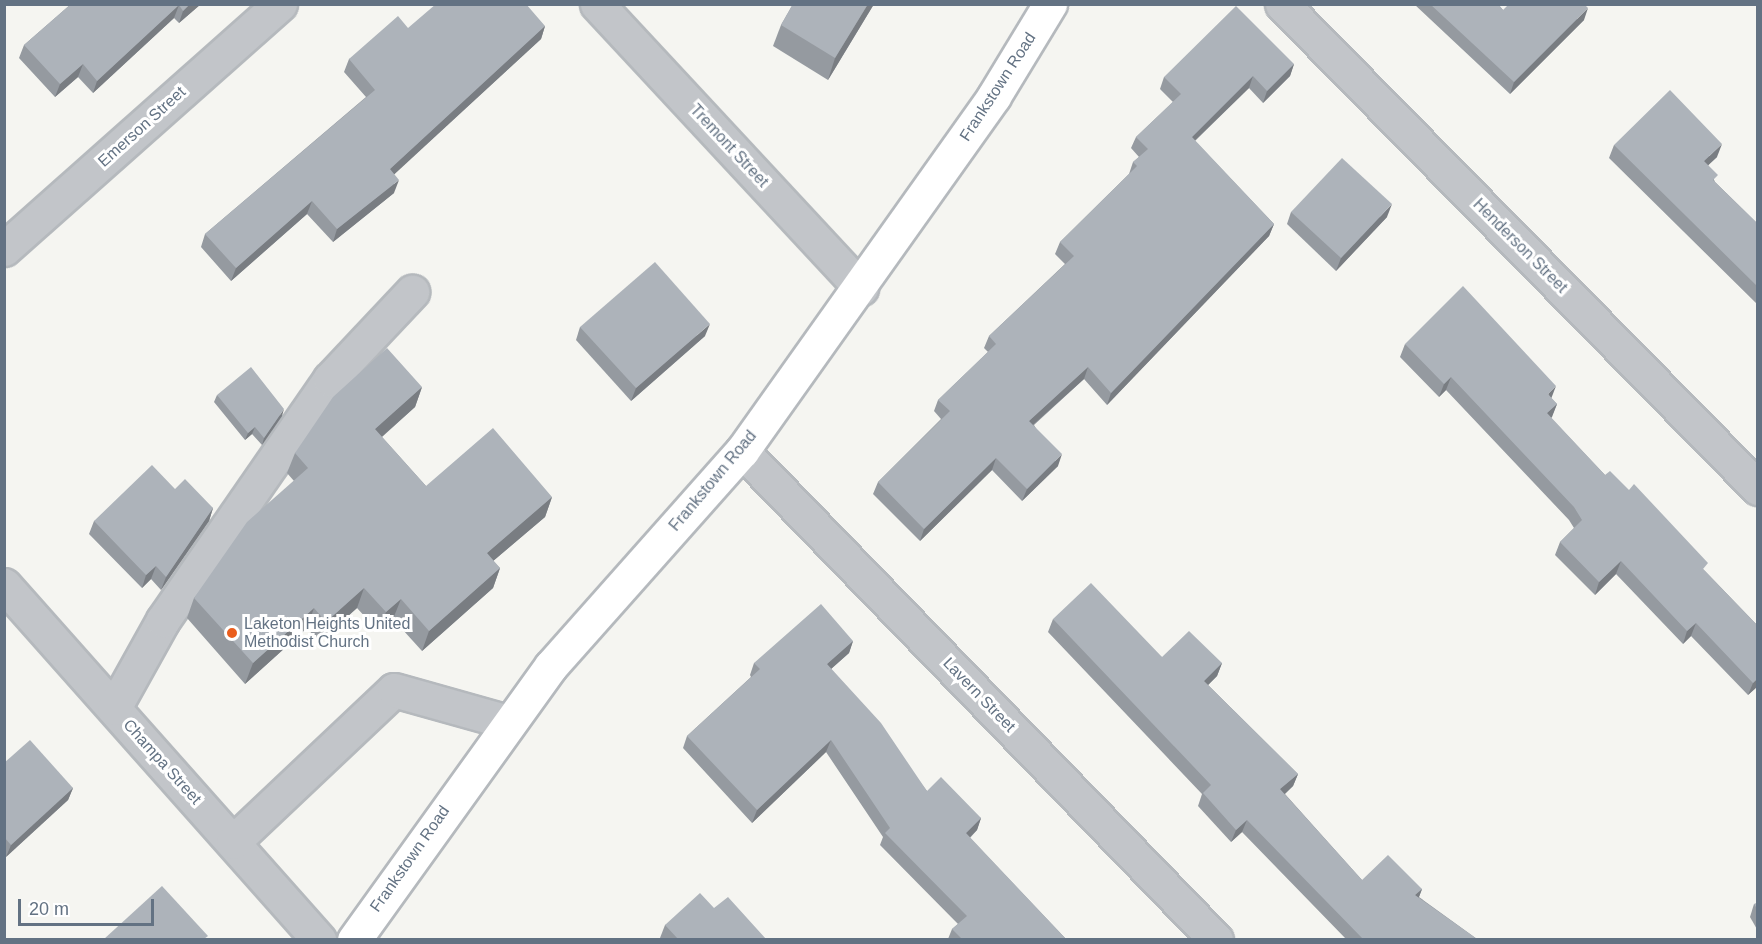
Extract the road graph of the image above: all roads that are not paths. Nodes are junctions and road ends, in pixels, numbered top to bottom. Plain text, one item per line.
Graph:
1 (280, 4) edge
2 (597, 4) edge
3 (1050, 4) edge
4 (1282, 4) edge
5 (4, 249) edge
6 (861, 288) junction
7 (412, 292) dead end
8 (742, 451) junction
9 (1758, 488) edge
10 (4, 585) edge
11 (114, 708) junction
12 (508, 722) junction
13 (233, 842) junction
14 (319, 939) edge
15 (354, 939) edge
16 (1216, 939) edge

1 - 5 street, Emerson Street
2 - 6 street, Tremont Street
3 - 6 main road, Frankstown Road
4 - 9 street, Henderson Street
6 - 8 main road, Frankstown Road
7 - 11 street
8 - 12 main road, Frankstown Road
8 - 16 street, Lavern Street
10 - 11 street, Champa Street
11 - 13 street, Champa Street
12 - 13 street
12 - 15 main road, Frankstown Road
13 - 14 street, Champa Street

